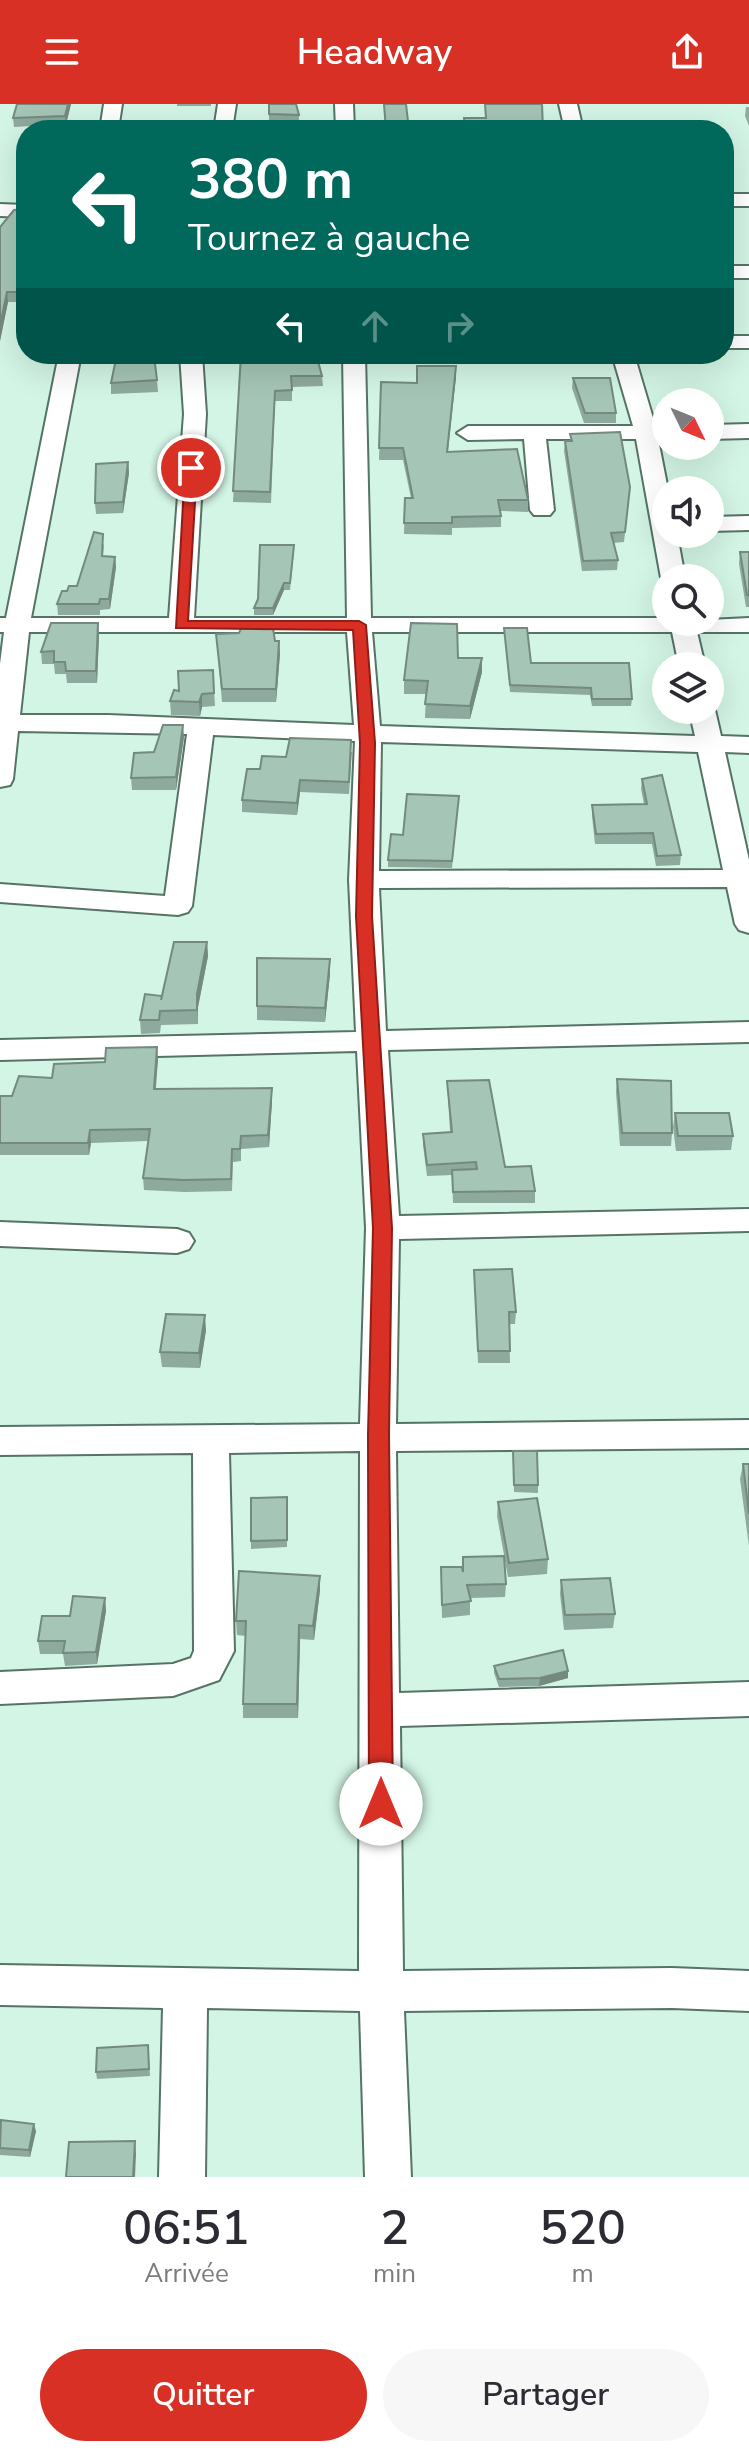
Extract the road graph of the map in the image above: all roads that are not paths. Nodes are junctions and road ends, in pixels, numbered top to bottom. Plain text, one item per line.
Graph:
1 (68, 364) edge
2 (192, 364) edge
3 (354, 364) edge
4 (627, 364) edge
5 (652, 423) edge
6 (749, 431) edge
7 (652, 432) edge
8 (724, 432) edge
9 (468, 433) dead end
10 (534, 433) junction
11 (542, 510) dead end
12 (749, 523) edge
13 (724, 524) edge
14 (652, 624) edge
15 (9, 625) edge
16 (181, 625) junction
17 (359, 625) junction
18 (724, 625) edge
19 (749, 625) edge
20 (3, 723) edge
21 (706, 724) edge
22 (201, 728) junction
23 (367, 732) junction
24 (711, 745) junction
25 (749, 745) edge
26 (0, 779) edge
27 (744, 878) edge
28 (363, 880) junction
29 (0, 893) edge
30 (749, 924) edge
31 (749, 1032) edge
32 (371, 1041) junction
33 (0, 1050) edge
34 (749, 1220) edge
35 (383, 1228) junction
36 (0, 1234) edge
37 (177, 1241) dead end
38 (749, 1434) edge
39 (378, 1435) junction
40 (211, 1437) junction
41 (0, 1441) edge
42 (0, 1688) edge
43 (749, 1699) edge
44 (381, 1710) junction
45 (0, 1985) edge
46 (185, 1986) junction
47 (381, 1991) junction
48 (749, 1991) edge
49 (182, 2177) edge
50 (388, 2177) edge

1 - 15 street
2 - 16 street
3 - 17 street
4 - 5 street
6 - 8 street
7 - 10 street
9 - 10 street
10 - 11 street
12 - 13 street
14 - 17 street
15 - 16 street
15 - 20 street
16 - 17 street
17 - 23 street
18 - 19 street
20 - 22 street
20 - 26 street
21 - 24 street
22 - 23 street
22 - 29 street
23 - 24 street
23 - 28 street
24 - 25 street
24 - 27 street
27 - 28 street
27 - 30 street
28 - 32 street
31 - 32 street
32 - 33 street
32 - 35 street
34 - 35 street
35 - 39 street
36 - 37 street
38 - 39 street
39 - 40 street
39 - 44 street
40 - 41 street
40 - 42 street
43 - 44 street
44 - 47 street
45 - 46 street
46 - 47 street
46 - 49 street
47 - 48 street
47 - 50 street

